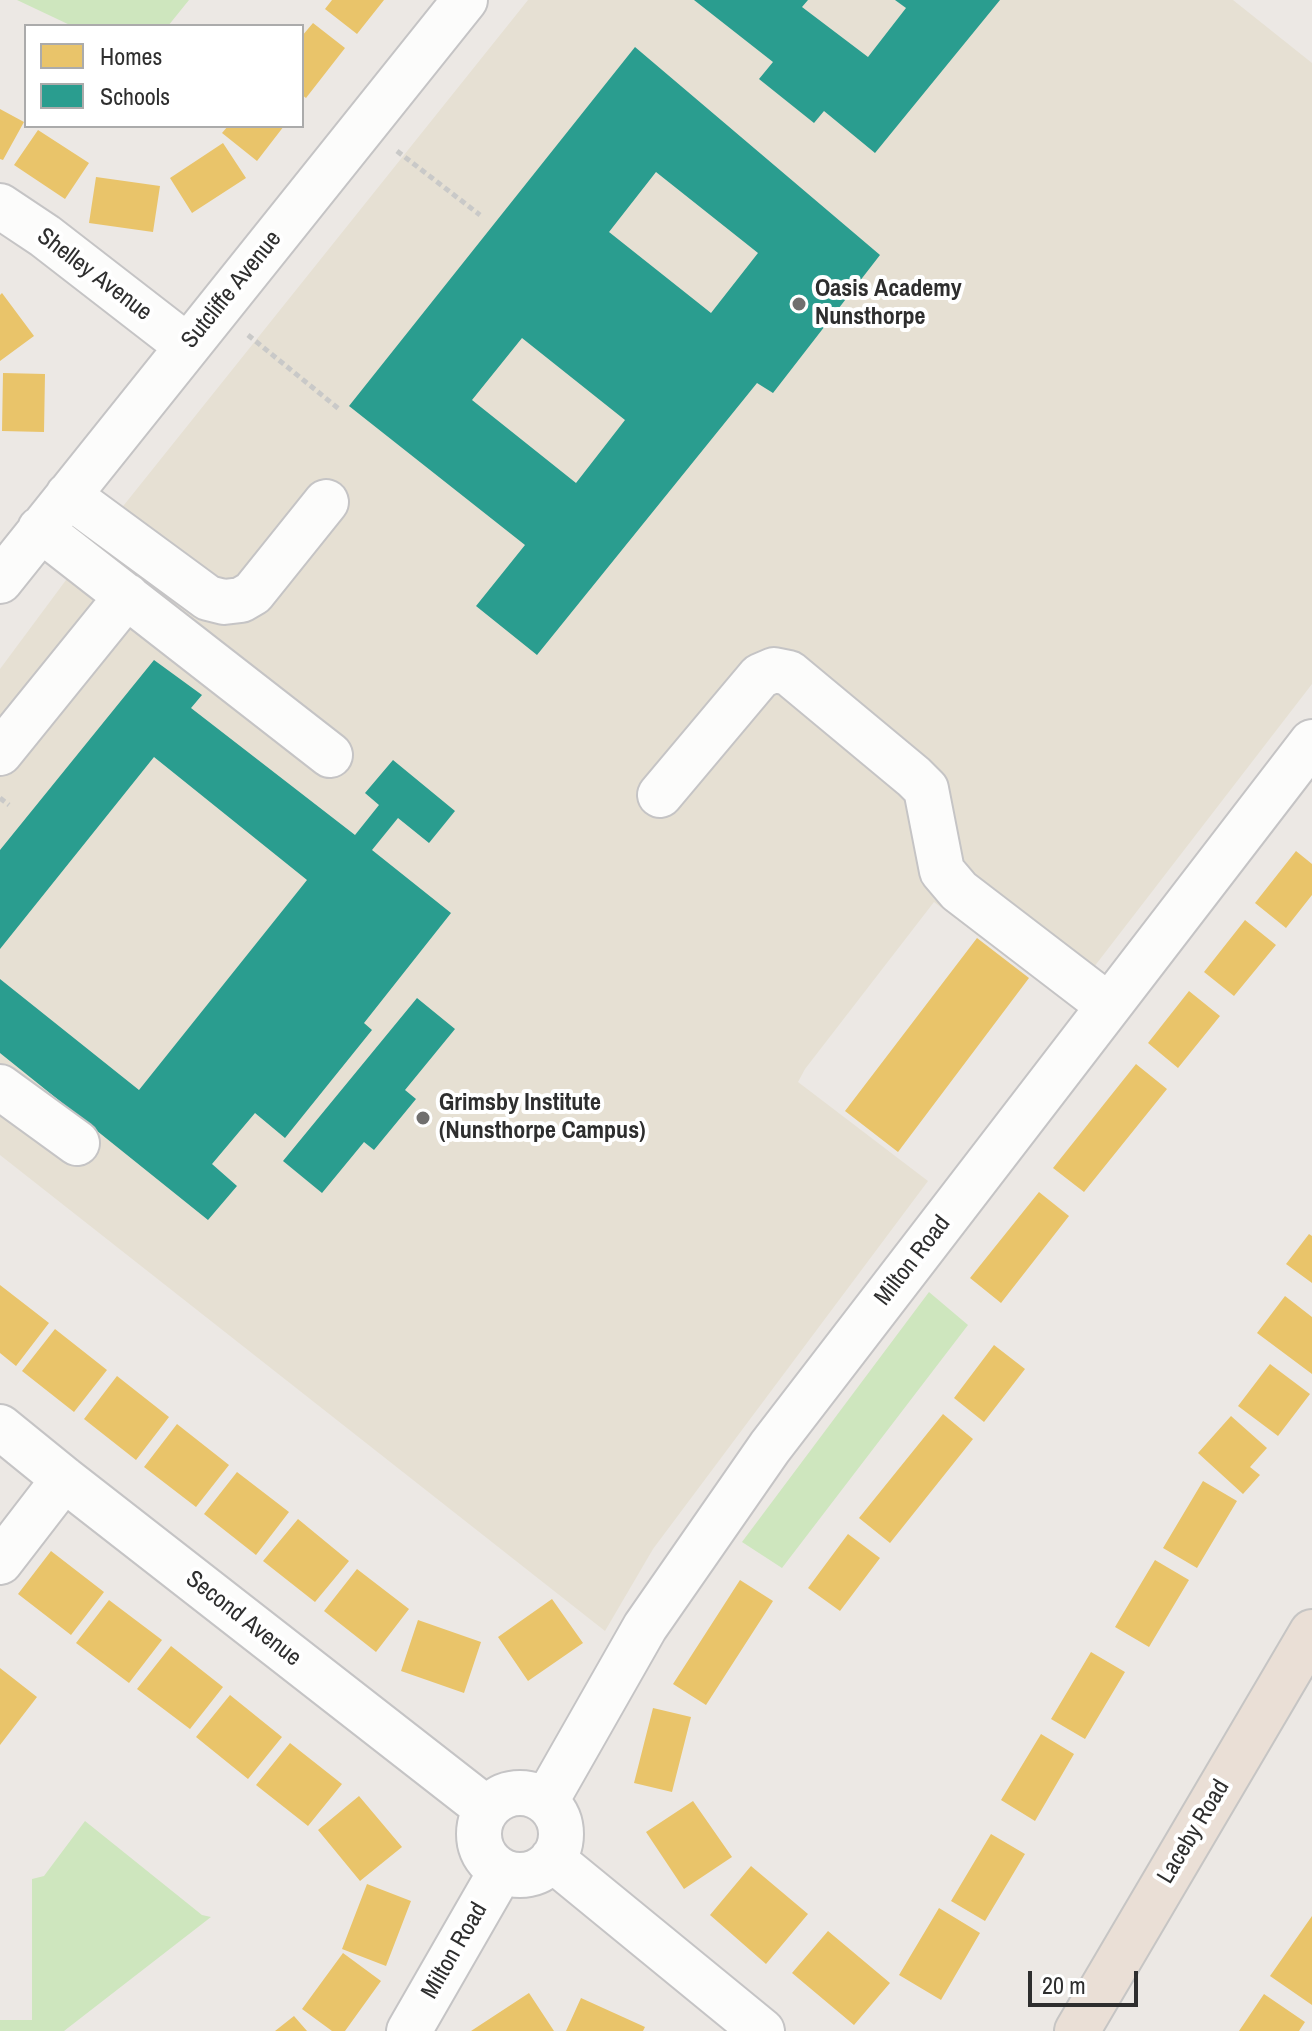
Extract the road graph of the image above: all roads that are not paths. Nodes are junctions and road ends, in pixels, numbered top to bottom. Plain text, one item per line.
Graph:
1 (465, 0) edge
2 (0, 206) edge
3 (187, 346) junction
4 (68, 495) junction
5 (326, 502) dead end
6 (40, 529) junction
7 (0, 581) edge
8 (127, 596) junction
9 (1312, 742) edge
10 (0, 753) edge
11 (330, 755) dead end
12 (660, 795) dead end
13 (1109, 1006) junction
14 (0, 1087) edge
15 (77, 1143) dead end
16 (0, 1427) edge
17 (64, 1479) junction
18 (0, 1562) edge
19 (1312, 1632) edge
20 (546, 1801) junction
21 (487, 1809) junction
22 (552, 1859) junction
23 (501, 1871) junction
24 (409, 2031) edge
25 (762, 2031) edge
26 (1077, 2031) edge

1 - 3 street, Sutcliffe Avenue
2 - 3 street, Shelley Avenue
3 - 4 street, Sutcliffe Avenue
4 - 5 street
4 - 6 street, Sutcliffe Avenue
6 - 7 street, Sutcliffe Avenue
6 - 8 street
8 - 10 street
8 - 11 street
9 - 13 street, Milton Road
12 - 13 street
13 - 20 street, Milton Road
14 - 15 street
16 - 17 street, Second Avenue
17 - 18 street
17 - 21 street, Second Avenue
19 - 26 highway, Laceby Road
20 - 21 street
20 - 22 street
21 - 23 street
22 - 23 street
22 - 25 street
23 - 24 street, Milton Road

